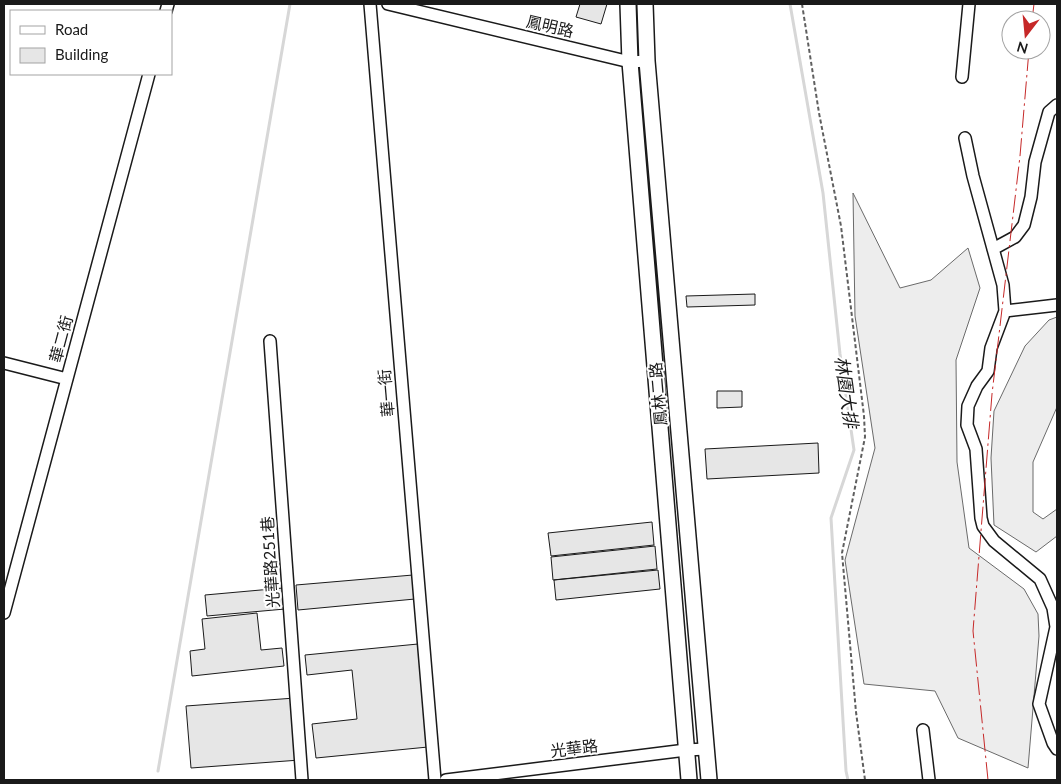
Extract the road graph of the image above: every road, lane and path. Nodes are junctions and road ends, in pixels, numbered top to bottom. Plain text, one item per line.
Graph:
1 (370, 4) edge
2 (388, 4) edge
3 (628, 4) edge
4 (645, 4) edge
5 (802, 4) edge
6 (968, 4) edge
7 (647, 61) junction
8 (630, 62) junction
9 (149, 75) edge
10 (962, 77) dead end
11 (1057, 106) edge
12 (965, 138) dead end
13 (993, 249) junction
14 (1057, 305) edge
15 (1005, 311) junction
16 (270, 341) dead end
17 (4, 363) edge
18 (67, 379) junction
19 (4, 613) edge
20 (923, 730) dead end
21 (706, 749) junction
22 (1057, 749) edge
23 (686, 750) junction
24 (302, 780) edge
25 (435, 780) edge
26 (446, 780) edge
27 (689, 780) edge
28 (709, 780) edge
29 (865, 780) edge
30 (929, 780) edge

1 - 25 street, 華一街
2 - 8 street, 鳳明路
3 - 8 main road, 鳳林二路
4 - 7 main road, 鳳林二路
5 - 29 path
6 - 10 street
7 - 8 street, 鳳明路
7 - 21 main road, 鳳林二路
8 - 23 main road, 鳳林二路
9 - 18 street, 華二街
11 - 13 street
12 - 13 street
13 - 15 street
14 - 15 street
15 - 22 street
16 - 24 street, 光華路251巷
17 - 18 street
18 - 19 street, 華二街
20 - 30 street
21 - 23 street, 光華路
21 - 28 main road, 鳳林二路
23 - 26 street, 光華路
23 - 27 main road, 鳳林二路

